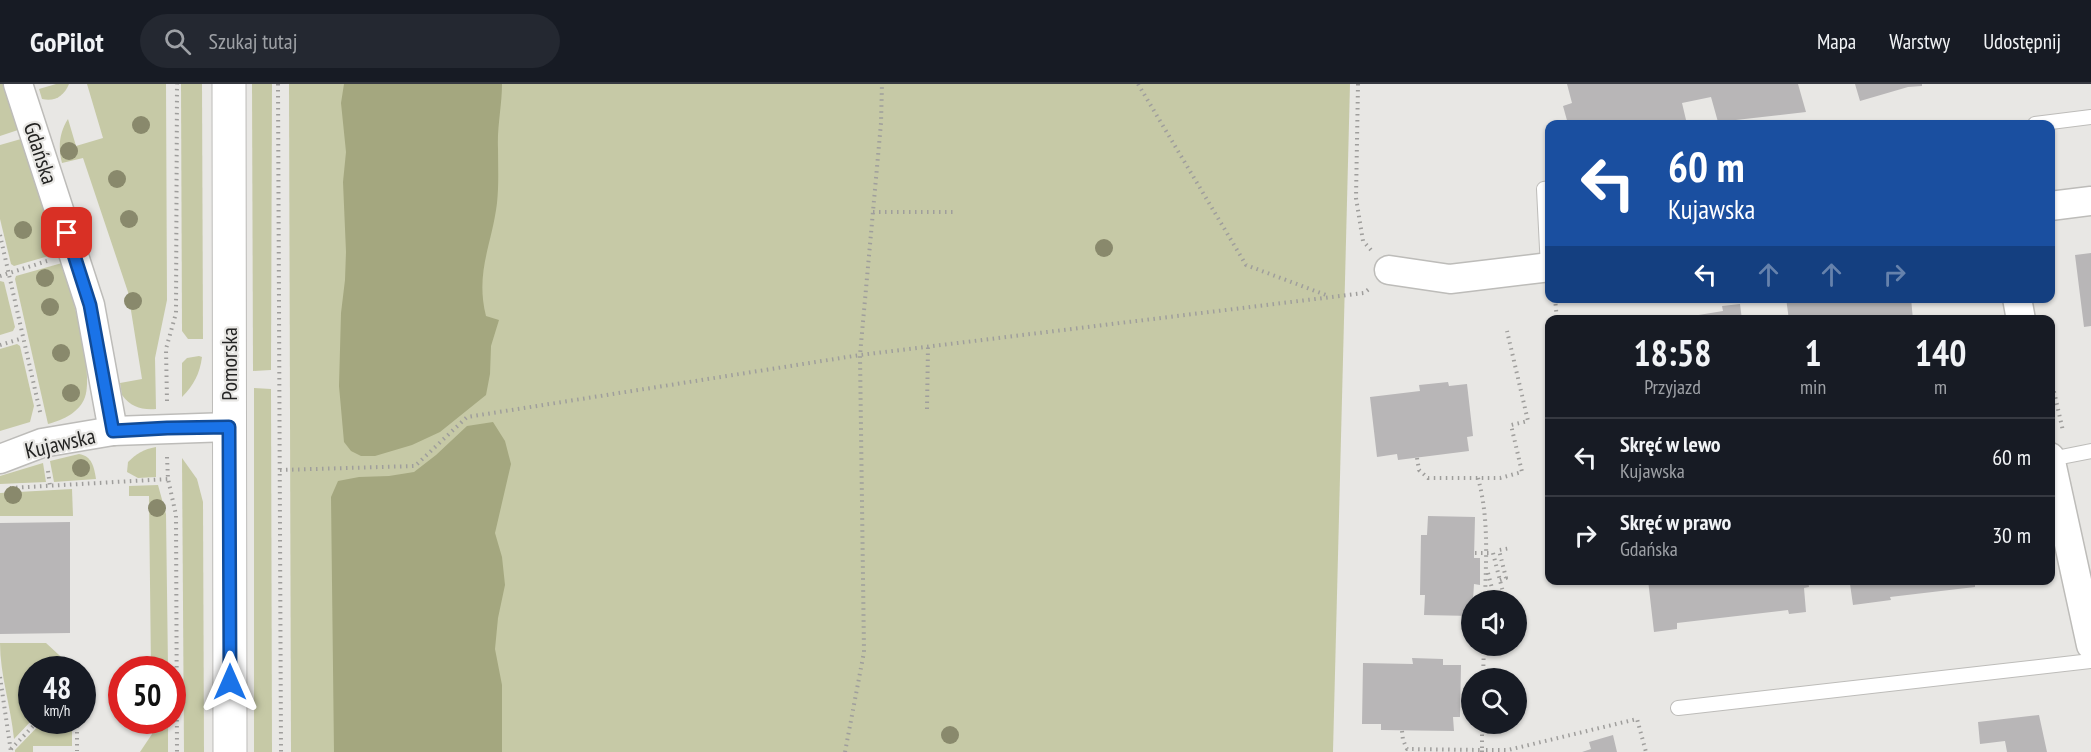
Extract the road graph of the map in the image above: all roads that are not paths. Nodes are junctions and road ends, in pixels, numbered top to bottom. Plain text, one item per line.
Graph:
1 (18, 84) edge
2 (229, 84) edge
3 (2091, 117) edge
4 (2055, 122) edge
5 (1545, 189) edge
6 (2091, 201) edge
7 (1545, 205) edge
8 (2055, 205) edge
9 (1545, 268) edge
10 (1389, 270) road end
11 (229, 427) junction
12 (113, 431) junction
13 (2091, 451) edge
14 (2055, 457) edge
15 (0, 459) edge
16 (2055, 477) edge
17 (2091, 645) edge
18 (2091, 661) edge
19 (1678, 708) dead end
20 (230, 752) edge

1 - 12 street, Gdańska
2 - 11 main road, Pomorska
3 - 4 lane
5 - 7 lane
6 - 8 street
9 - 10 street
11 - 12 street, Kujawska
11 - 20 main road, Pomorska
12 - 15 street, Kujawska
13 - 14 lane
16 - 17 street
18 - 19 lane

